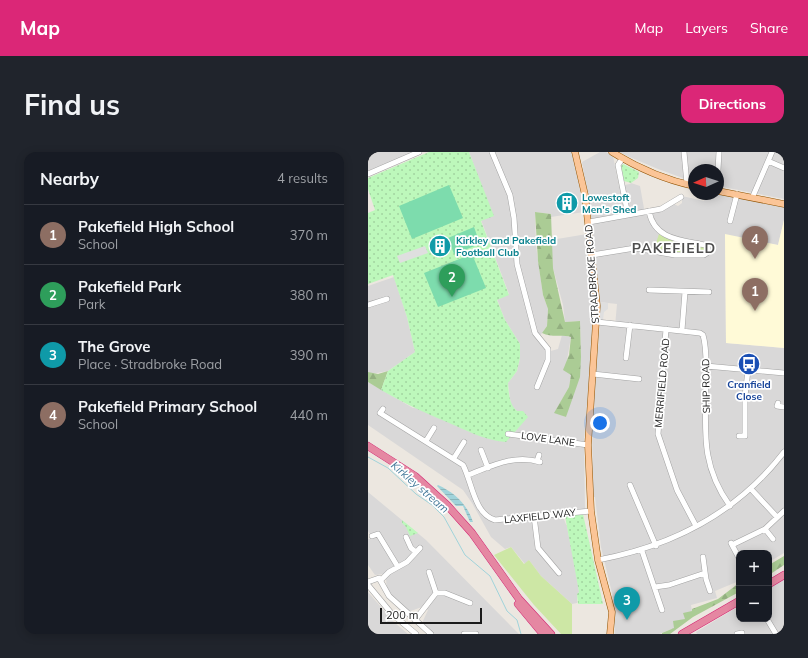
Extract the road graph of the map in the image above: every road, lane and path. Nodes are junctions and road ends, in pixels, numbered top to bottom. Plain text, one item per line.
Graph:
1 (419, 152) edge
2 (492, 152) edge
3 (575, 152) edge
4 (612, 152) edge
5 (684, 152) edge
6 (719, 152) edge
7 (772, 152) edge
8 (622, 159) junction
9 (768, 161) junction
10 (718, 164) edge
11 (784, 168) edge
12 (688, 171) edge
13 (368, 174) edge
14 (688, 184) edge
15 (724, 192) edge
16 (737, 194) junction
17 (752, 196) junction
18 (681, 197) dead end
19 (784, 204) edge
20 (649, 211) junction
21 (628, 215) junction
22 (730, 221) dead end
23 (589, 222) junction
24 (592, 255) junction
25 (649, 290) dead end
26 (685, 292) junction
27 (709, 292) dead end
28 (384, 301) dead end
29 (368, 305) edge
30 (597, 322) junction
31 (630, 325) junction
32 (666, 328) junction
33 (682, 330) junction
34 (626, 358) dead end
35 (706, 366) junction
36 (748, 370) junction
37 (784, 373) edge
38 (593, 374) junction
39 (639, 378) dead end
40 (537, 387) dead end
41 (777, 406) dead end
42 (784, 407) edge
43 (380, 413) dead end
44 (434, 428) dead end
45 (508, 434) dead end
46 (744, 436) dead end
47 (426, 441) junction
48 (464, 442) dead end
49 (588, 445) junction
50 (368, 446) edge
51 (481, 450) dead end
52 (784, 452) edge
53 (454, 458) junction
54 (538, 459) dead end
55 (488, 468) junction
56 (468, 475) junction
57 (630, 485) dead end
58 (751, 489) junction
59 (730, 506) junction
60 (591, 511) junction
61 (784, 511) edge
62 (456, 515) junction
63 (534, 516) junction
64 (777, 518) junction
65 (696, 526) junction
66 (765, 529) junction
67 (372, 536) dead end
68 (406, 537) dead end
69 (772, 539) dead end
70 (656, 546) junction
71 (642, 551) junction
72 (736, 555) edge
73 (702, 559) dead end
74 (598, 560) junction
75 (398, 567) junction
76 (559, 573) dead end
77 (705, 573) junction
78 (432, 575) dead end
79 (784, 575) edge
80 (381, 580) junction
81 (368, 582) edge
82 (772, 582) edge
83 (368, 585) edge
84 (655, 587) junction
85 (711, 590) dead end
86 (436, 593) junction
87 (736, 603) edge
88 (466, 604) dead end
89 (661, 609) dead end
90 (415, 620) junction
91 (771, 622) edge
92 (416, 634) edge
93 (431, 634) edge
94 (464, 634) edge
95 (476, 634) edge
96 (543, 634) edge
97 (552, 634) edge
98 (610, 634) edge
99 (682, 634) edge
100 (776, 634) edge

1 - 13 street
2 - 40 street
3 - 23 main road, STRADBROKE ROAD
4 - 8 main road
5 - 12 street
6 - 10 street
7 - 9 street
8 - 14 main road
8 - 21 street
9 - 11 street
9 - 17 street
15 - 16 main road
16 - 17 main road
16 - 22 street
17 - 19 main road
18 - 20 street
20 - 21 street
20 - 24 street
21 - 23 street
23 - 24 main road, STRADBROKE ROAD
24 - 30 main road, STRADBROKE ROAD
25 - 26 street
26 - 27 street
26 - 33 street
28 - 29 street
30 - 31 street, SHIP ROAD
30 - 38 main road, STRADBROKE ROAD
31 - 32 street, SHIP ROAD
31 - 34 street
32 - 33 street, SHIP ROAD
32 - 65 street, MERRIFIELD ROAD
33 - 35 street, SHIP ROAD
35 - 36 street
35 - 59 street, SHIP ROAD
36 - 37 street
36 - 46 street
38 - 39 street
38 - 49 main road, STRADBROKE ROAD
41 - 42 street
43 - 47 street, LAXFIELD WAY
44 - 47 street
45 - 49 street, LOVE LANE
47 - 53 street, LAXFIELD WAY
48 - 53 street
49 - 60 main road, STRADBROKE ROAD
50 - 62 highway
51 - 55 street
52 - 58 street
53 - 56 street, LAXFIELD WAY
54 - 55 street
55 - 56 street
56 - 63 street, LAXFIELD WAY
57 - 70 street
58 - 59 street
58 - 64 street
59 - 65 street
60 - 63 street, LAXFIELD WAY
60 - 74 main road, STRADBROKE ROAD
61 - 64 street
62 - 96 highway
62 - 97 highway
63 - 76 street
64 - 66 street
65 - 70 street
66 - 69 street
66 - 72 street
67 - 75 street
68 - 75 street
70 - 71 street
71 - 74 street
71 - 84 street
73 - 77 street
74 - 98 main road, STRADBROKE ROAD
75 - 80 street
77 - 84 street
77 - 85 street
78 - 86 street
79 - 82 highway
80 - 81 street
80 - 90 street
83 - 92 street
84 - 89 street
86 - 88 street
86 - 90 street
87 - 99 highway
90 - 93 street
91 - 100 street
94 - 95 street

